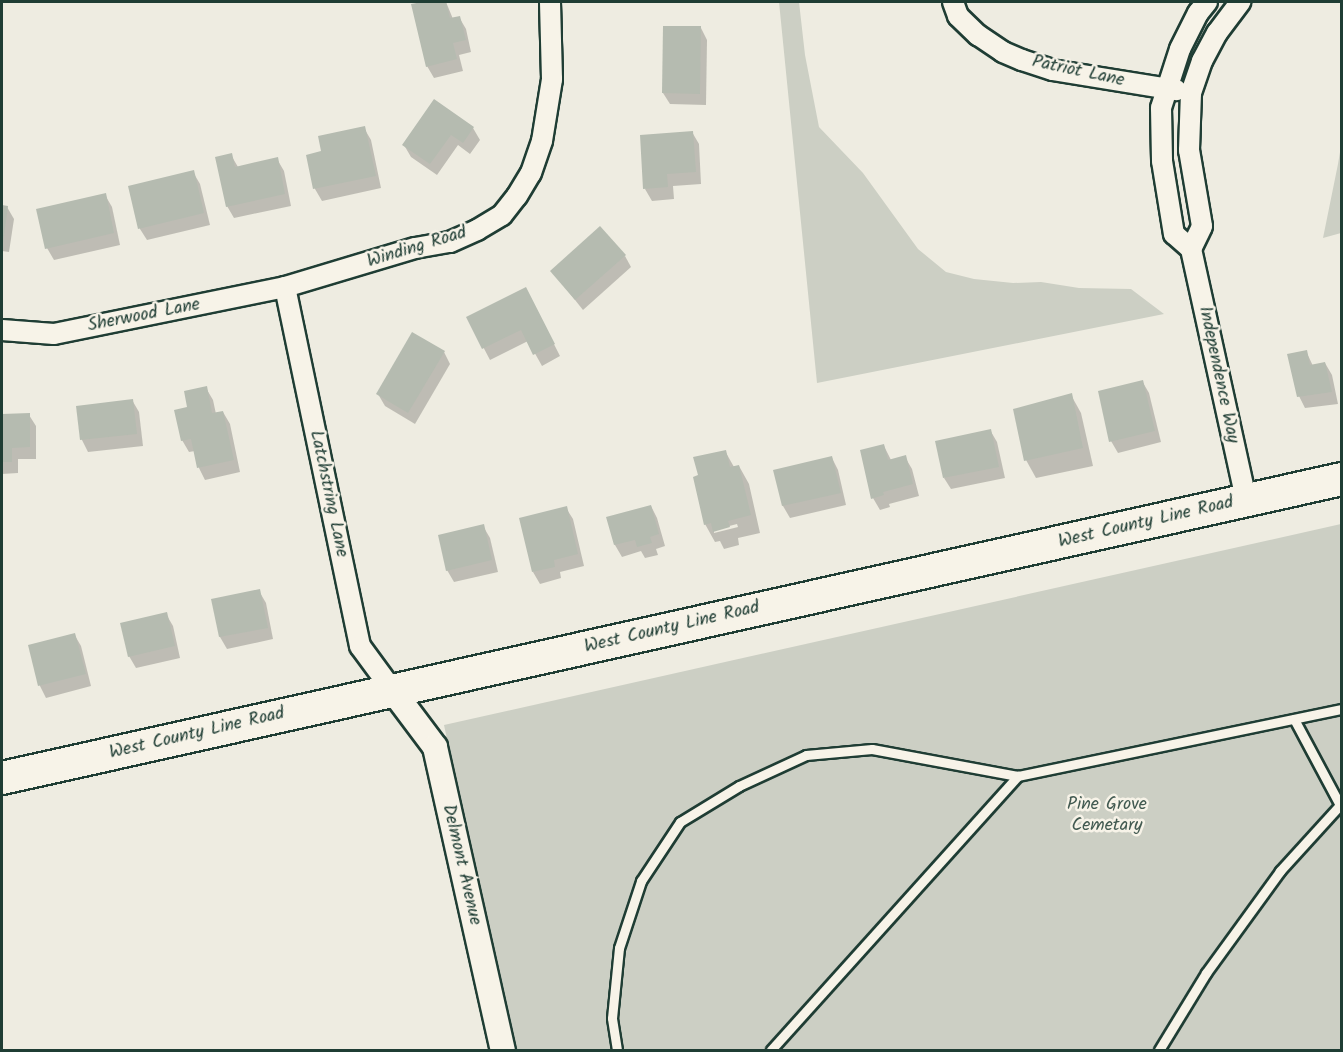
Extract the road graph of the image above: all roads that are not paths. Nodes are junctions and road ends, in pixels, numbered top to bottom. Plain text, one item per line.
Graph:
1 (550, 2) edge
2 (953, 2) edge
3 (1207, 2) edge
4 (1240, 2) edge
5 (1165, 89) junction
6 (1191, 93) junction
7 (1191, 249) junction
8 (285, 287) junction
9 (2, 330) edge
10 (1341, 479) edge
11 (1246, 500) junction
12 (393, 691) junction
13 (1341, 709) edge
14 (1294, 719) junction
15 (1018, 776) junction
16 (2, 778) edge
17 (1341, 804) edge
18 (503, 1050) edge
19 (617, 1050) edge
20 (771, 1050) edge
21 (1159, 1050) edge

1 - 8 street, Winding Road
2 - 5 street, Patriot Lane
3 - 5 street, Independence Way
4 - 6 street
5 - 6 street, Patriot Lane
5 - 7 street, Independence Way
6 - 7 street
7 - 11 street, Independence Way
8 - 9 street, Sherwood Lane
8 - 12 street, Latchstring Lane
10 - 11 main road, West County Line Road
11 - 12 main road, West County Line Road
12 - 16 main road, West County Line Road
12 - 18 street, Delmont Avenue
13 - 14 lane
14 - 15 lane
14 - 17 lane
15 - 19 lane
15 - 20 lane
17 - 21 lane

